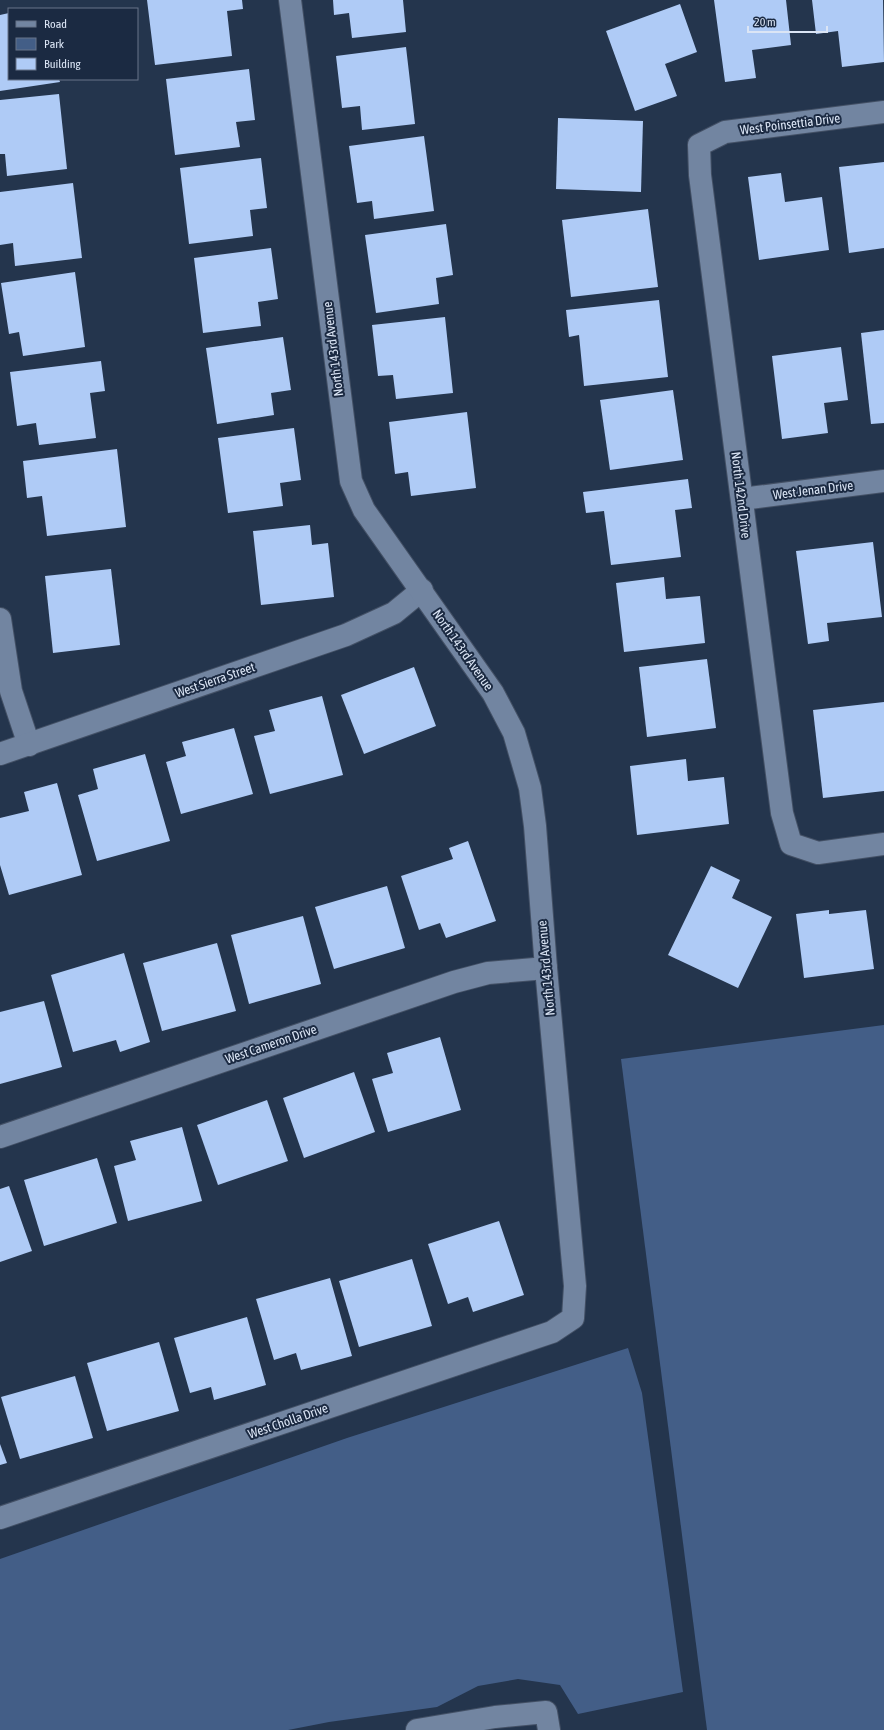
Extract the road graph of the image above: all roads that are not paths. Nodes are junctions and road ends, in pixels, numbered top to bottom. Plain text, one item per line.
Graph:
1 (290, 0) edge
2 (884, 112) edge
3 (699, 145) joint
4 (884, 481) edge
5 (742, 499) junction
6 (422, 590) junction
7 (0, 619) edge
8 (29, 744) junction
9 (0, 754) edge
10 (884, 844) edge
11 (546, 968) junction
12 (0, 1137) edge
13 (573, 1318) joint
14 (0, 1518) edge
15 (547, 1721) edge
16 (417, 1730) edge

1 - 6 street, North 143rd Avenue
2 - 3 street, West Poinsettia Drive
3 - 5 street, North 142nd Drive
4 - 5 street, West Jenan Drive
5 - 10 street, North 142nd Drive
6 - 8 street, West Sierra Street
6 - 11 street, North 143rd Avenue
7 - 8 street
8 - 9 street, West Sierra Street
11 - 12 street, West Cameron Drive
11 - 13 street, North 143rd Avenue
13 - 14 street, West Cholla Drive
15 - 16 street

